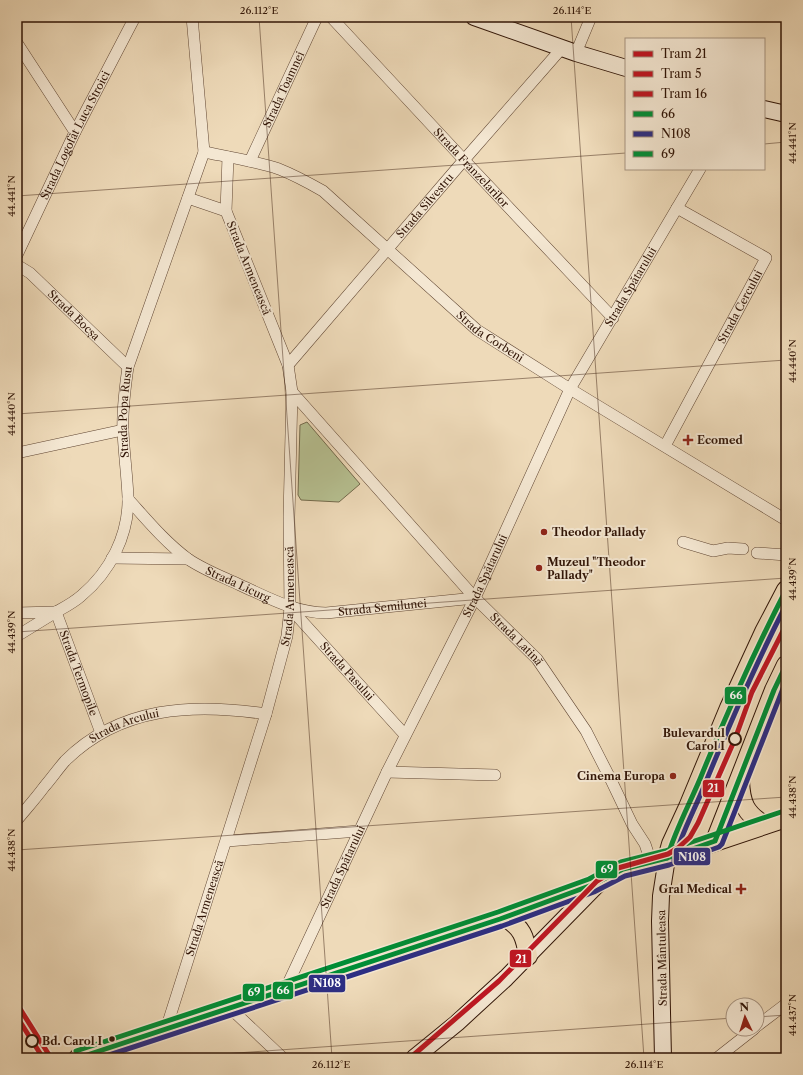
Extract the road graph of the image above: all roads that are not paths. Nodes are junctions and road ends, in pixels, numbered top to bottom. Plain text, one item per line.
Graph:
1 (135, 17) edge
2 (192, 17) edge
3 (317, 17) edge
4 (331, 17) edge
5 (474, 17) edge
6 (591, 17) edge
7 (17, 43) edge
8 (569, 50) junction
9 (625, 68) edge
10 (765, 109) edge
11 (786, 114) edge
12 (75, 132) junction
13 (204, 152) junction
14 (228, 157) junction
15 (464, 160) junction
16 (250, 161) junction
17 (699, 170) edge
18 (188, 198) junction
19 (678, 208) junction
20 (226, 211) junction
21 (388, 249) junction
22 (17, 255) edge
23 (17, 265) edge
24 (613, 318) junction
25 (288, 366) junction
26 (128, 367) junction
27 (570, 389) junction
28 (292, 392) junction
29 (123, 430) junction
30 (665, 446) junction
31 (17, 453) edge
32 (128, 499) junction
33 (786, 520) edge
34 (683, 542) dead end
35 (743, 549) dead end
36 (757, 553) dead end
37 (786, 555) edge
38 (112, 558) junction
39 (188, 558) junction
40 (786, 590) edge
41 (475, 598) junction
42 (290, 608) junction
43 (56, 612) junction
44 (17, 613) edge
45 (17, 636) edge
46 (786, 665) edge
47 (266, 714) junction
48 (102, 732) junction
49 (405, 735) junction
50 (387, 772) junction
51 (495, 775) dead end
52 (740, 780) junction
53 (786, 818) edge
54 (17, 820) edge
55 (764, 825) junction
56 (359, 830) junction
57 (227, 841) junction
58 (716, 841) junction
59 (659, 860) junction
60 (602, 881) junction
61 (505, 917) junction
62 (528, 956) junction
63 (285, 990) junction
64 (786, 1004) edge
65 (230, 1008) junction
66 (765, 1020) edge
67 (166, 1029) junction
68 (744, 1037) edge
69 (78, 1058) edge
70 (283, 1058) edge
71 (414, 1058) edge
72 (663, 1058) edge
73 (717, 1058) edge

1 - 12 street, Strada Logofăt Luca Stroici
2 - 13 street
3 - 16 street, Strada Toamnei
4 - 15 street, Strada Franzelarilor
5 - 8 street
6 - 8 street, Strada Silvestru
7 - 12 street
8 - 9 street
8 - 15 street, Strada Silvestru
10 - 11 street
12 - 22 street, Strada Logofăt Luca Stroici
13 - 14 street, Strada Corbeni
13 - 18 street, Strada Popa Rusu
14 - 16 street, Strada Corbeni
14 - 20 street, Strada Armenească
15 - 21 street, Strada Silvestru
15 - 24 street, Strada Franzelarilor
16 - 21 street, Strada Corbeni
17 - 19 street, Strada Spătarului
18 - 20 street
18 - 26 street, Strada Popa Rusu
19 - 24 street, Strada Spătarului
19 - 30 street, Strada Cercului
20 - 25 street, Strada Armenească
21 - 25 street, Strada Silvestru
21 - 27 street, Strada Corbeni
23 - 26 street, Strada Bocșa
24 - 27 street, Strada Spătarului
25 - 28 street, Strada Armenească
26 - 29 street, Strada Popa Rusu
27 - 30 street, Strada Corbeni
27 - 41 street, Strada Spătarului
28 - 41 street, Strada Latină
28 - 42 street, Strada Armenească
29 - 31 street
29 - 32 street, Strada Popa Rusu
30 - 33 street, Strada Corbeni
32 - 38 street, Strada Popa Rusu
32 - 39 street, Strada Licurg
34 - 35 street
36 - 37 street
38 - 39 street, Strada Licurg
38 - 43 street, Strada Popa Rusu
39 - 42 street, Strada Licurg
40 - 59 main road
41 - 42 street, Strada Semilunei
41 - 49 street, Strada Spătarului
41 - 59 street, Strada Latină
42 - 47 street, Strada Armenească
42 - 49 street, Strada Pasului
43 - 44 street
43 - 45 street, Strada Popa Rusu
43 - 48 street, Strada Termopile
46 - 52 main road
47 - 48 street, Strada Arcului
47 - 57 street, Strada Armenească
48 - 54 street, Strada Arcului
49 - 50 street, Strada Spătarului
50 - 51 street
50 - 56 street, Strada Spătarului
52 - 55 main road
52 - 58 main road
53 - 55 main road
55 - 58 main road
56 - 57 street
56 - 63 street, Strada Spătarului
57 - 67 street, Strada Armenească
58 - 59 main road
59 - 60 main road
59 - 72 street, Strada Mântuleasa
60 - 61 main road
60 - 62 street
61 - 62 main road
61 - 63 main road
62 - 71 street
63 - 65 main road
64 - 66 street
65 - 67 main road
65 - 70 street
67 - 69 main road
68 - 73 street

